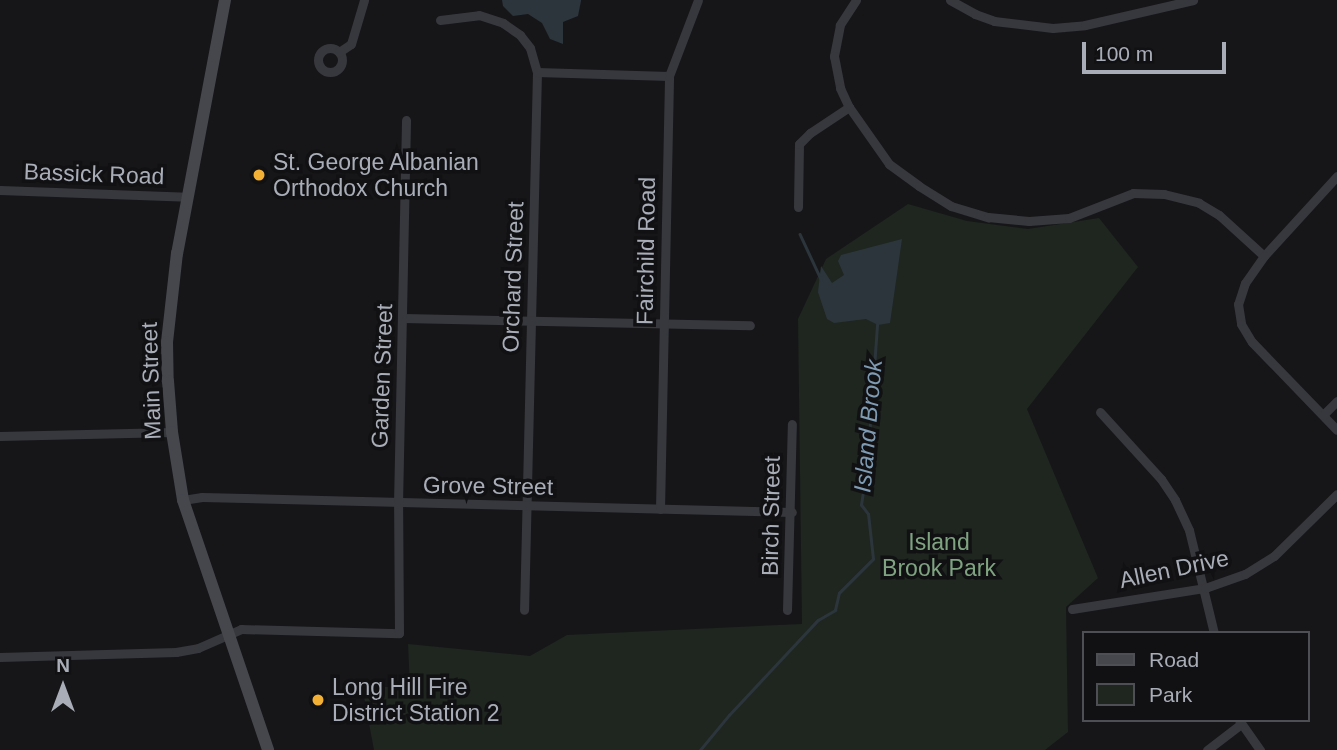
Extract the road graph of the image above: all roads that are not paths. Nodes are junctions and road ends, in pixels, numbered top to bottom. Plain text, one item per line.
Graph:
1 (225, 0) edge
2 (364, 0) edge
3 (698, 0) edge
4 (856, 0) edge
5 (950, 0) edge
6 (1193, 0) edge
7 (440, 20) dead end
8 (339, 52) dead end
9 (537, 72) junction
10 (669, 76) junction
11 (849, 107) junction
12 (406, 120) dead end
13 (1337, 176) edge
14 (0, 190) edge
15 (187, 197) junction
16 (798, 207) dead end
17 (1264, 256) junction
18 (403, 318) junction
19 (530, 320) junction
20 (664, 325) junction
21 (750, 325) dead end
22 (1337, 401) edge
23 (1100, 412) dead end
24 (1323, 415) junction
25 (792, 424) dead end
26 (1337, 430) edge
27 (172, 432) junction
28 (0, 436) edge
29 (1337, 494) edge
30 (183, 500) junction
31 (398, 503) junction
32 (527, 507) junction
33 (660, 509) junction
34 (792, 512) junction
35 (1205, 588) junction
36 (1072, 609) dead end
37 (524, 610) dead end
38 (788, 610) dead end
39 (1214, 631) edge
40 (226, 633) junction
41 (0, 657) edge
42 (1240, 722) edge
43 (268, 750) edge
44 (1207, 750) edge
45 (1259, 750) edge

1 - 15 main road, Main Street
2 - 8 street
3 - 10 street, Fairchild Road
4 - 11 street
5 - 6 street
7 - 9 street, Orchard Street
9 - 10 street
9 - 19 street, Orchard Street
10 - 20 street, Fairchild Road
11 - 16 street
11 - 17 street
12 - 18 street, Garden Street
13 - 17 street
14 - 15 street, Bassick Road
15 - 27 main road, Main Street
17 - 24 street
18 - 19 street
18 - 31 street, Garden Street
19 - 20 street
19 - 32 street, Orchard Street
20 - 21 street
20 - 33 street, Fairchild Road
22 - 24 street
23 - 35 street
24 - 26 street
25 - 34 street, Birch Street
27 - 28 street
27 - 30 main road, Main Street
29 - 35 street, Allen Drive
30 - 31 street, Grove Street
30 - 40 main road, Main Street
31 - 32 street, Grove Street
31 - 40 street, Garden Street
32 - 33 street, Grove Street
32 - 37 street, Orchard Street
33 - 34 street, Grove Street
34 - 38 street, Birch Street
35 - 36 street, Allen Drive
35 - 39 street
40 - 41 street
40 - 43 main road, Main Street
42 - 44 street
42 - 45 street

